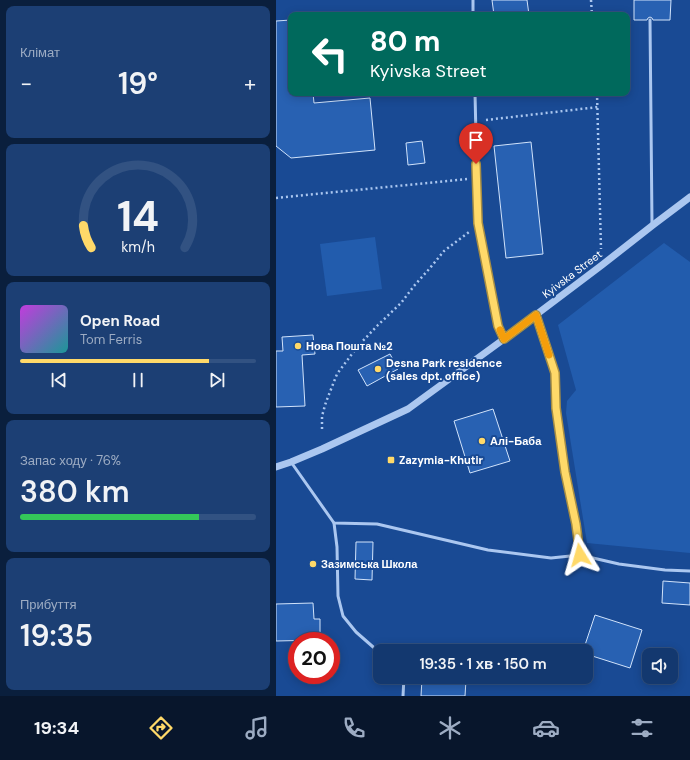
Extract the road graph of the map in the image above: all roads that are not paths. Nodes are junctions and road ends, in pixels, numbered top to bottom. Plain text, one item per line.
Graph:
1 (473, 0) edge
2 (473, 12) edge
3 (650, 20) dead end
4 (475, 96) edge
5 (690, 197) edge
6 (652, 225) junction
7 (536, 315) junction
8 (504, 339) junction
9 (291, 462) junction
10 (276, 467) edge
11 (334, 523) junction
12 (580, 555) junction
13 (690, 571) edge
14 (373, 647) edge
15 (404, 684) edge
16 (403, 696) edge

1 - 2 lane
3 - 6 lane
4 - 8 lane
5 - 6 street, Kyivska Street
6 - 7 street, Kyivska Street
7 - 8 street, Kyivska Street
7 - 12 lane
8 - 9 street, Kyivska Street
9 - 10 street, Kyivska Street
9 - 11 lane
11 - 12 lane
11 - 14 lane
12 - 13 lane
15 - 16 lane

